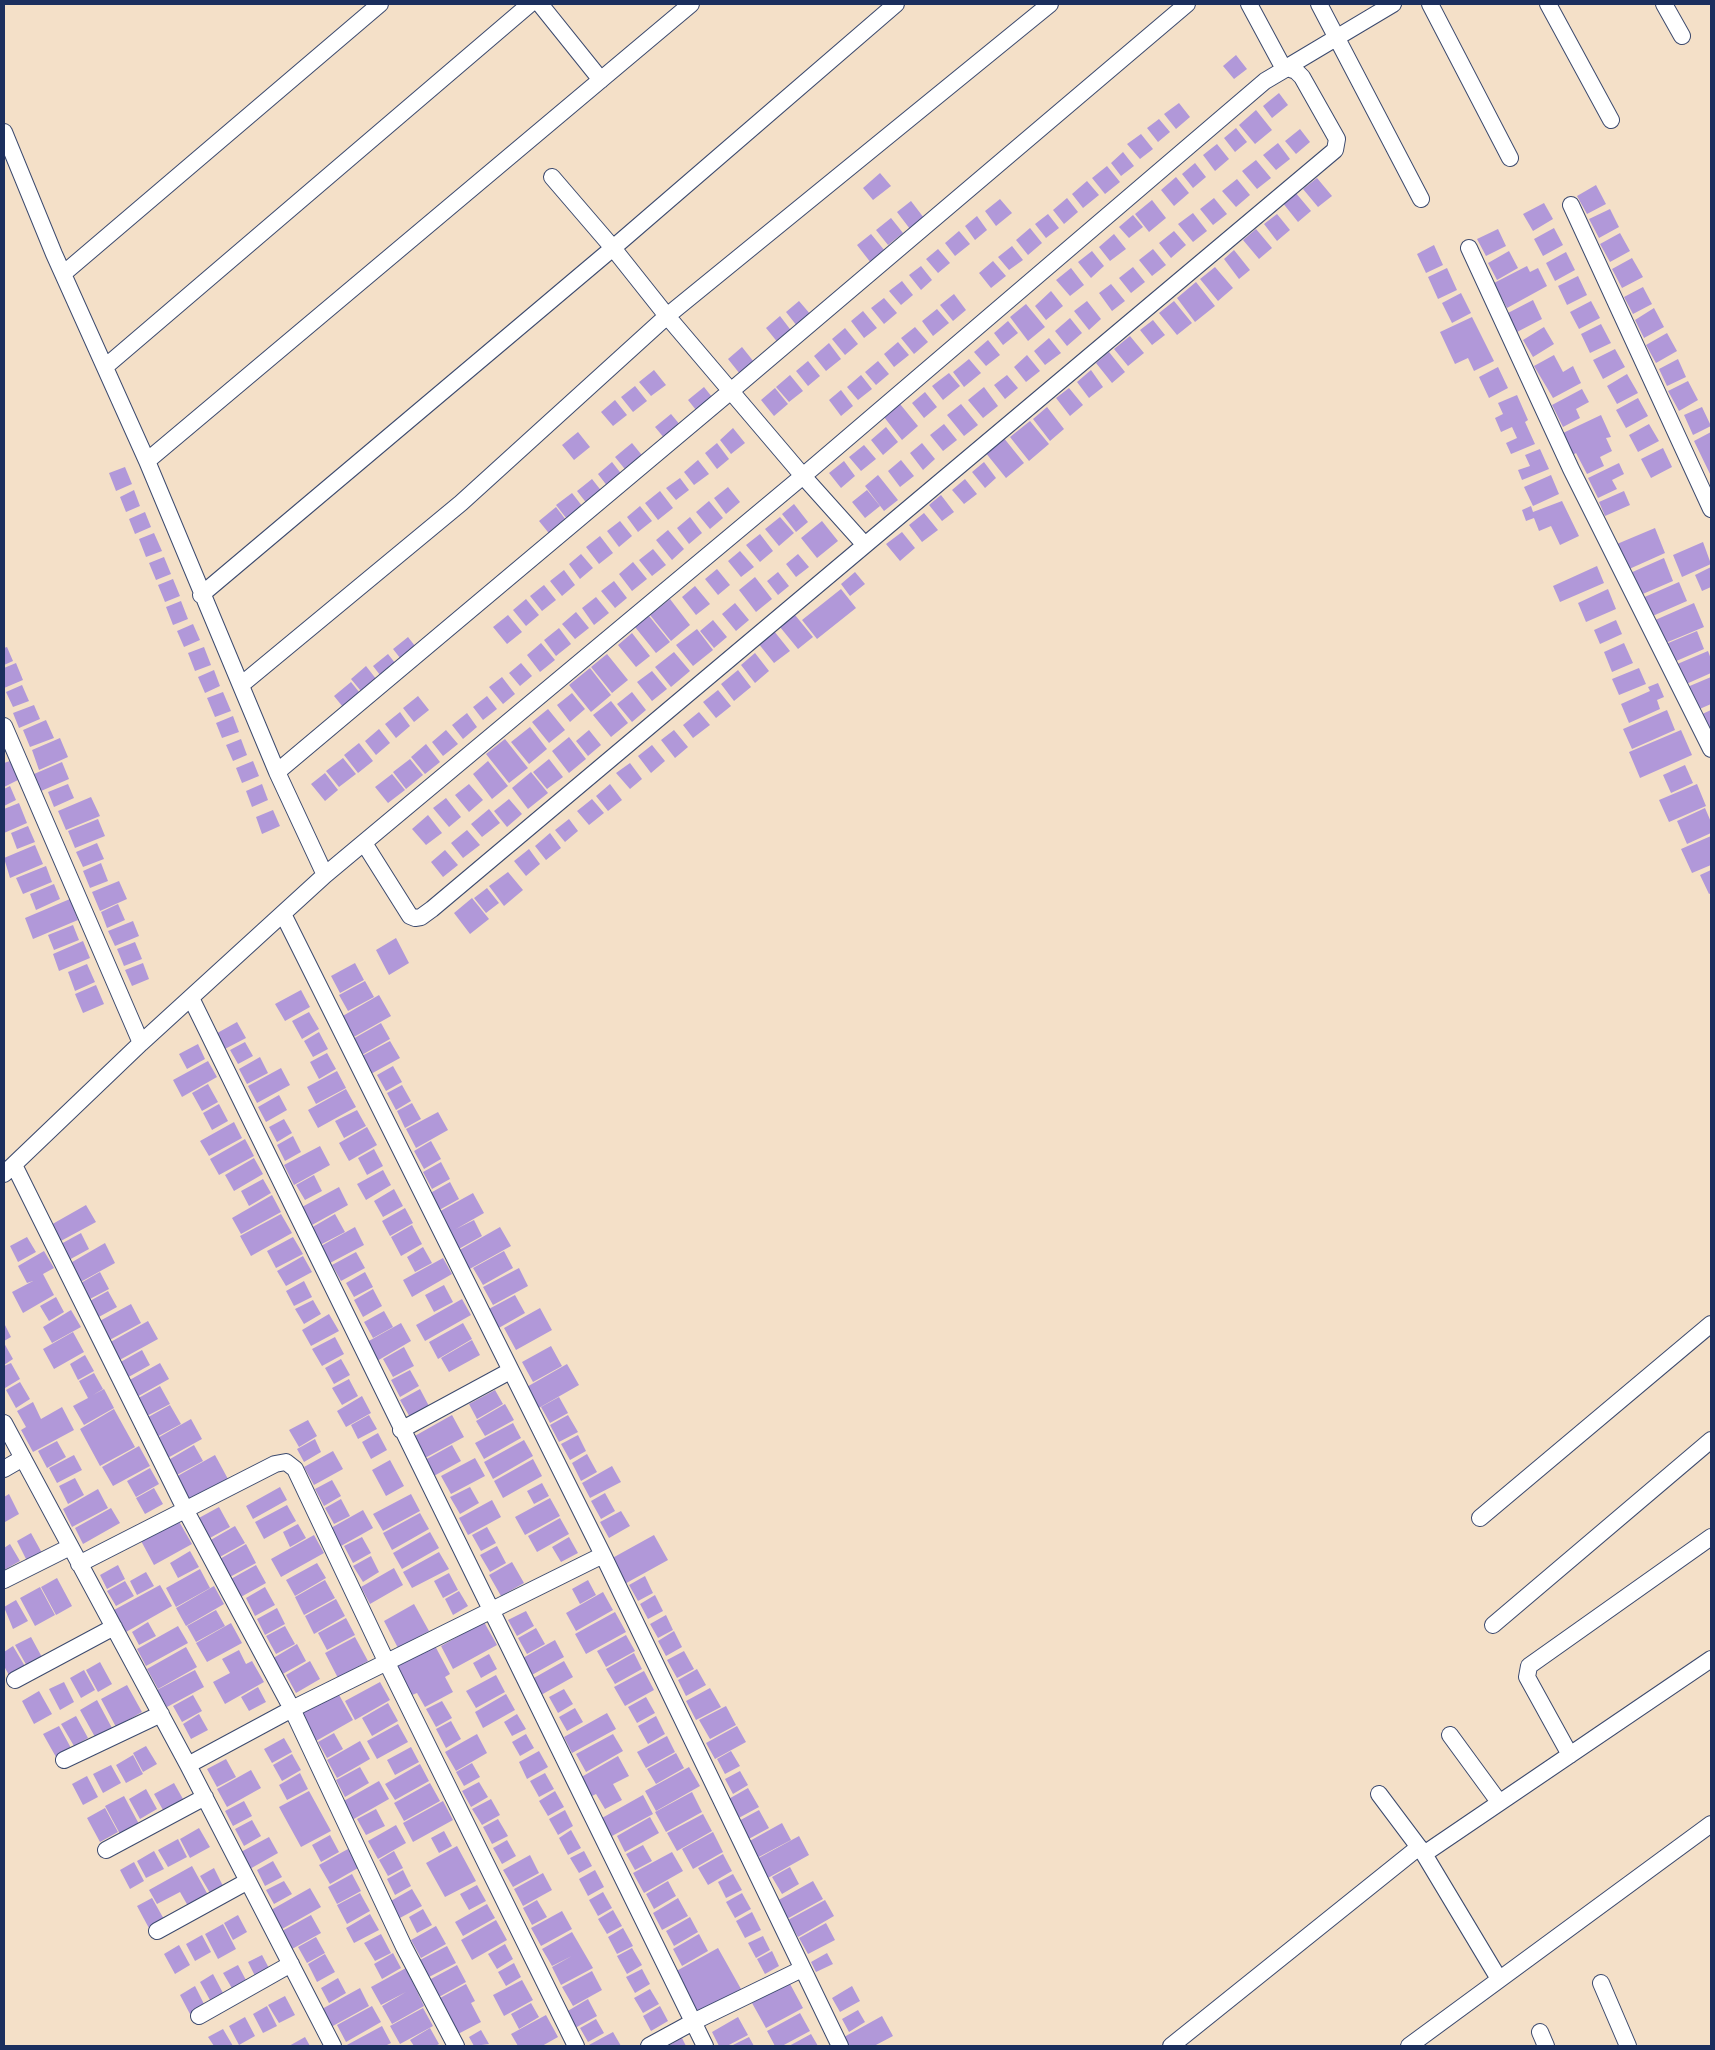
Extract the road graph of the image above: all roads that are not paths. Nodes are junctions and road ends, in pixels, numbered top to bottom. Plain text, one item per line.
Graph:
1 (380, 4) edge
2 (530, 4) edge
3 (540, 4) edge
4 (691, 4) edge
5 (896, 4) edge
6 (1050, 4) edge
7 (1187, 4) edge
8 (1249, 4) edge
9 (1319, 4) edge
10 (1393, 4) edge
11 (1430, 4) edge
12 (1548, 4) edge
13 (1664, 4) edge
14 (1336, 36) junction
15 (1682, 36) dead end
16 (1284, 69) junction
17 (601, 80) junction
18 (1611, 120) dead end
19 (4, 132) edge
20 (1510, 158) dead end
21 (552, 177) dead end
22 (1421, 199) dead end
23 (1571, 205) dead end
24 (613, 248) junction
25 (1469, 248) dead end
26 (63, 274) junction
27 (667, 316) junction
28 (104, 367) junction
29 (732, 390) junction
30 (147, 462) junction
31 (803, 476) junction
32 (1711, 509) edge
33 (864, 544) junction
34 (201, 595) junction
35 (241, 685) junction
36 (4, 726) edge
37 (1711, 749) edge
38 (277, 772) junction
39 (364, 843) junction
40 (325, 875) junction
41 (283, 914) junction
42 (191, 998) junction
43 (141, 1043) junction
44 (9, 1170) edge
45 (1711, 1324) edge
46 (510, 1371) junction
47 (4, 1423) edge
48 (402, 1430) junction
49 (1711, 1440) edge
50 (22, 1458) junction
51 (4, 1469) edge
52 (186, 1511) junction
53 (1480, 1518) dead end
54 (1711, 1537) edge
55 (70, 1547) junction
56 (603, 1555) junction
57 (79, 1564) junction
58 (4, 1580) edge
59 (491, 1610) junction
60 (1493, 1625) dead end
61 (114, 1627) junction
62 (1711, 1659) edge
63 (386, 1663) junction
64 (15, 1680) dead end
65 (292, 1709) junction
66 (161, 1714) junction
67 (1450, 1735) dead end
68 (1570, 1755) junction
69 (64, 1760) dead end
70 (188, 1765) junction
71 (1379, 1794) dead end
72 (205, 1797) junction
73 (1499, 1802) junction
74 (1711, 1824) edge
75 (106, 1850) dead end
76 (1421, 1851) junction
77 (248, 1881) junction
78 (158, 1931) dead end
79 (291, 1964) junction
80 (802, 1969) junction
81 (1499, 1979) junction
82 (1601, 1984) dead end
83 (199, 2016) dead end
84 (693, 2022) junction
85 (333, 2046) edge
86 (456, 2046) edge
87 (576, 2046) edge
88 (649, 2046) edge
89 (705, 2046) edge
90 (840, 2046) edge
91 (1171, 2046) edge
92 (1409, 2046) edge
93 (1628, 2046) edge

1 - 26 street
2 - 28 street
3 - 17 street
4 - 17 street
5 - 24 street
6 - 27 street
7 - 29 street
8 - 16 street
9 - 14 street
10 - 14 street
11 - 20 street
12 - 18 street
13 - 15 street
14 - 16 street
14 - 22 street
16 - 31 street
16 - 33 street
17 - 30 street
19 - 26 street
21 - 24 street
23 - 32 street
24 - 27 street
24 - 34 street
25 - 37 street
26 - 28 street
27 - 29 street
27 - 35 street
28 - 30 street
29 - 31 street
29 - 38 street
30 - 34 street
31 - 33 street
31 - 39 street
33 - 39 street
34 - 35 street
35 - 38 street
36 - 43 street
38 - 40 street
39 - 40 street
40 - 41 street
41 - 42 street
41 - 46 street
42 - 43 street
42 - 48 street
43 - 44 street
44 - 52 street
45 - 53 street
46 - 48 street
46 - 56 street
47 - 50 street
48 - 59 street
49 - 60 street
50 - 51 street
50 - 55 street
52 - 57 street
52 - 63 street
52 - 65 street
54 - 68 street
55 - 57 street
55 - 58 street
56 - 59 street
56 - 80 street
57 - 61 street
59 - 63 street
59 - 84 street
61 - 64 street
61 - 66 street
62 - 68 street
63 - 65 street
63 - 87 street
65 - 70 street
65 - 86 street
66 - 69 street
66 - 70 street
67 - 73 street
68 - 73 street
70 - 72 street
71 - 76 street
72 - 75 street
72 - 77 street
73 - 76 street
74 - 81 street
76 - 81 street
76 - 91 street
77 - 78 street
77 - 79 street
79 - 83 street
79 - 85 street
80 - 84 street
80 - 90 street
81 - 92 street
82 - 93 street
84 - 88 street
84 - 89 street

